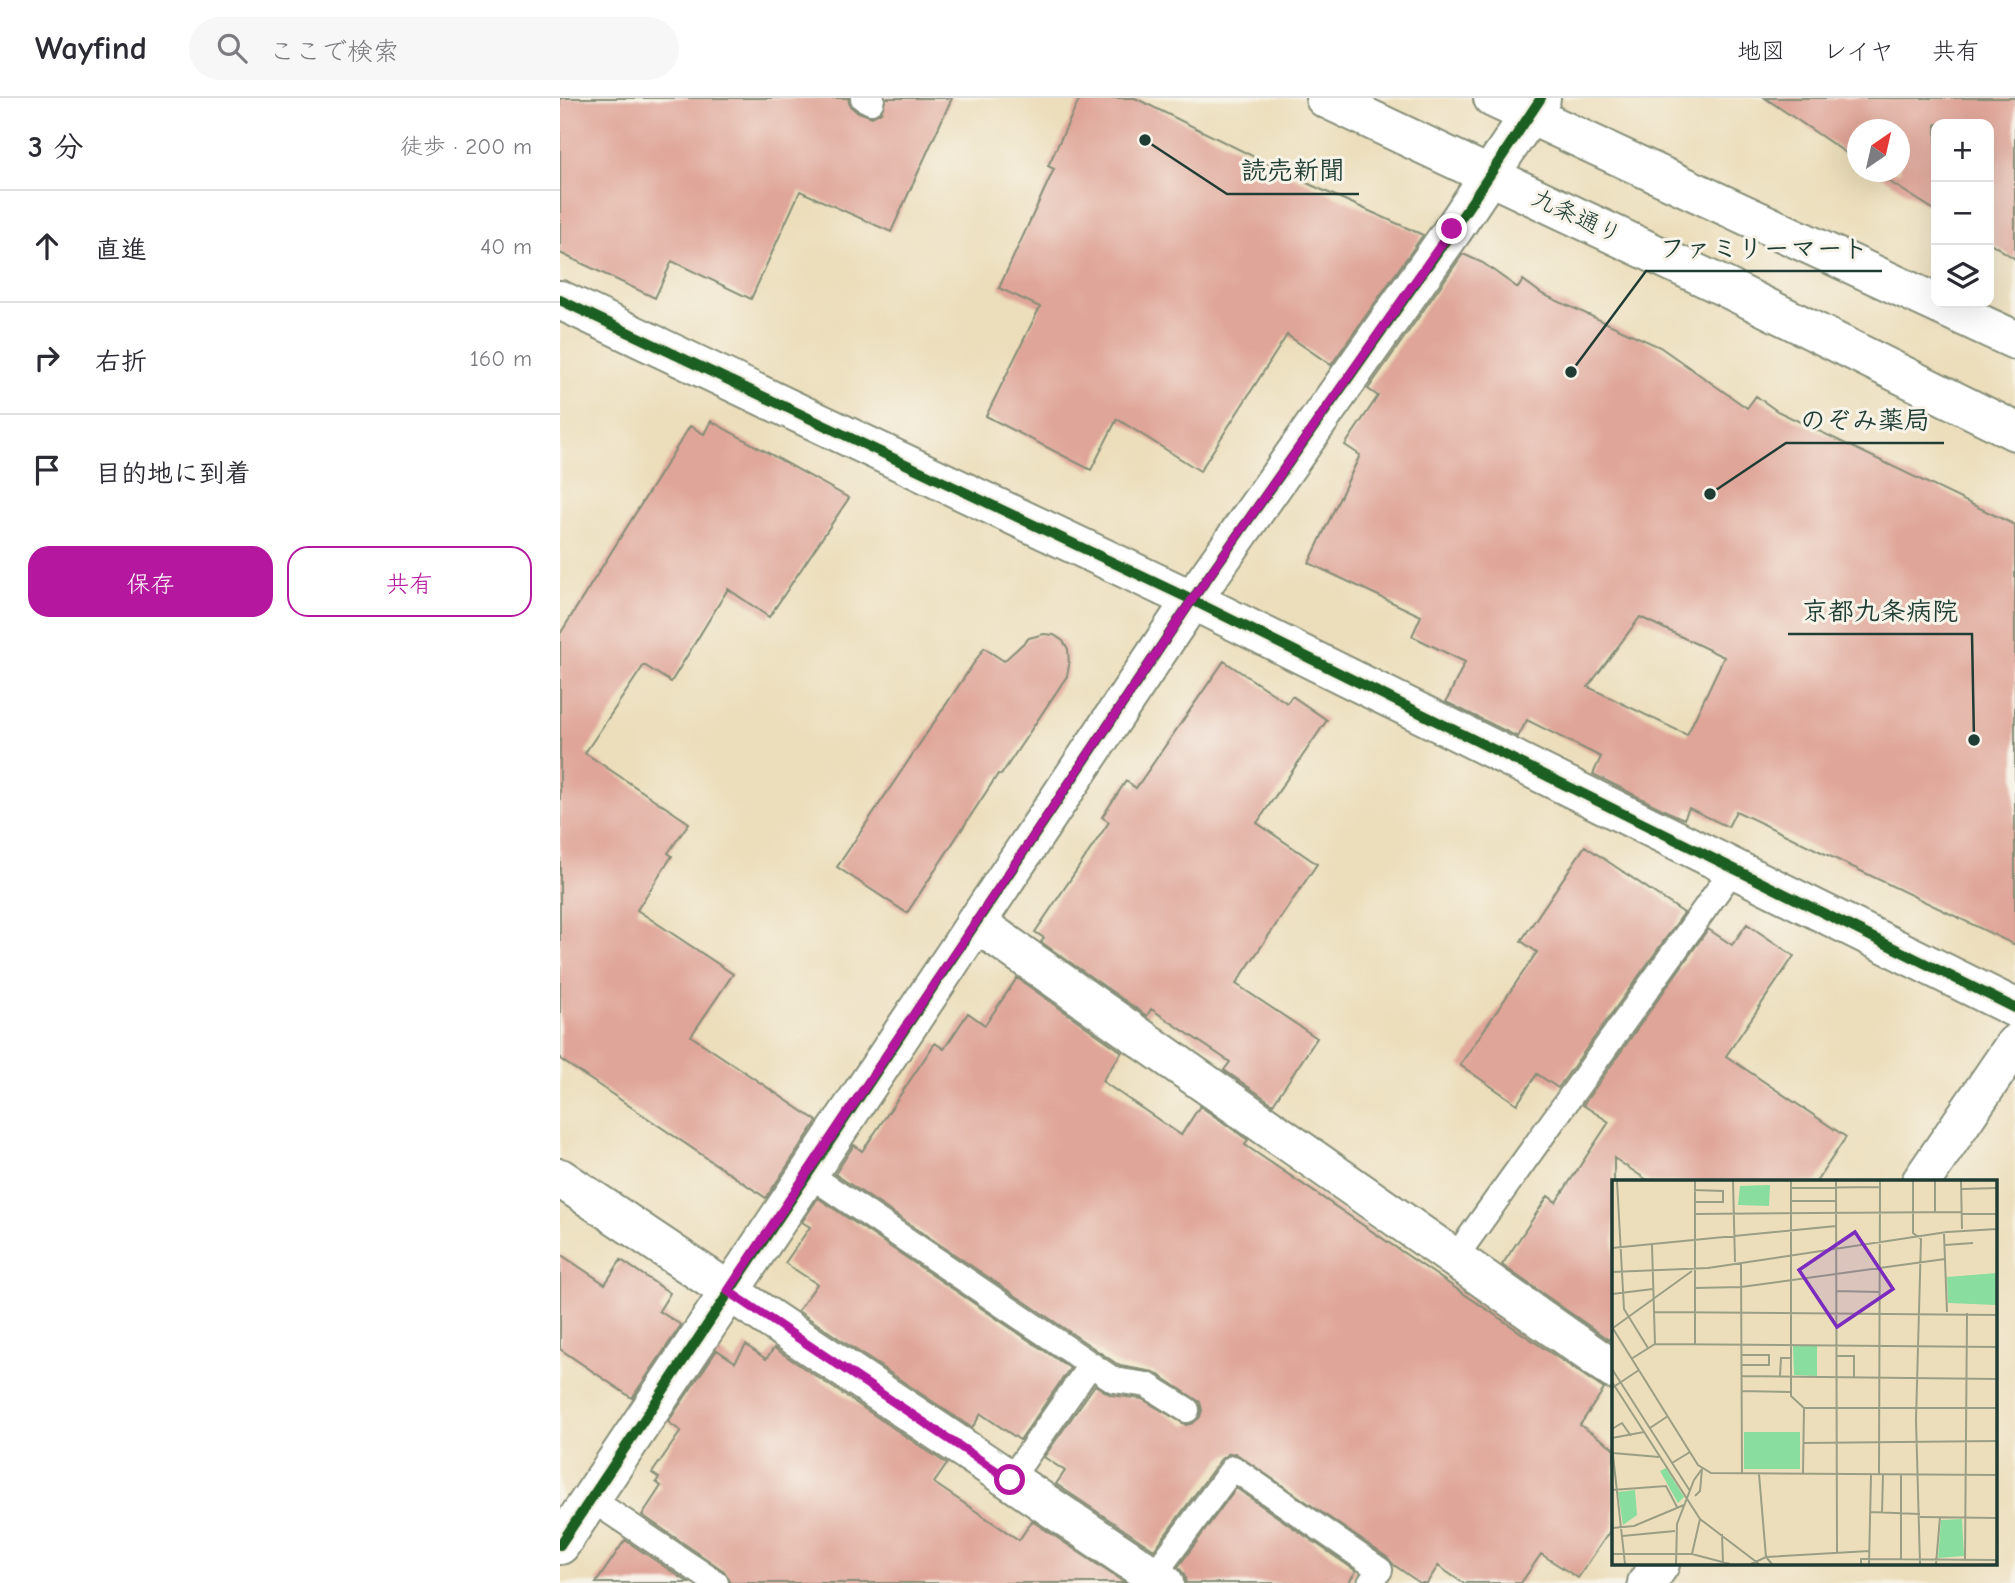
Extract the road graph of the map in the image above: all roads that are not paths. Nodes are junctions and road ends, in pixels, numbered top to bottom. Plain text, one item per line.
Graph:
1 (863, 98) edge
2 (872, 98) edge
3 (1325, 98) edge
4 (1493, 98) edge
5 (1535, 107) edge
6 (1490, 175) junction
7 (560, 300) edge
8 (2015, 340) edge
9 (2015, 431) edge
10 (1192, 600) junction
11 (1734, 868) junction
12 (975, 922) junction
13 (2015, 1008) edge
14 (2015, 1044) edge
15 (807, 1173) junction
16 (560, 1178) edge
17 (1922, 1180) edge
18 (1454, 1259) junction
19 (728, 1291) junction
20 (1091, 1364) junction
21 (1612, 1369) edge
22 (1187, 1410) dead end
23 (1010, 1480) junction
24 (591, 1499) junction
25 (560, 1545) edge
26 (1659, 1566) edge
27 (1159, 1579) edge
28 (716, 1583) edge
29 (1370, 1583) edge
30 (1647, 1583) edge

1 - 2 lane
3 - 6 main road, 九条通り
4 - 5 main road
5 - 6 main road
5 - 8 main road
6 - 9 main road, 九条通り
6 - 10 main road
7 - 10 main road
10 - 11 main road
10 - 12 main road
11 - 13 main road
11 - 18 lane
12 - 15 main road
12 - 18 main road
14 - 17 main road
15 - 19 main road
15 - 20 lane
16 - 19 main road
18 - 21 main road
19 - 23 main road
19 - 24 main road
20 - 22 lane
20 - 23 lane
23 - 27 main road
24 - 25 main road
24 - 28 lane
26 - 30 main road
27 - 29 lane

